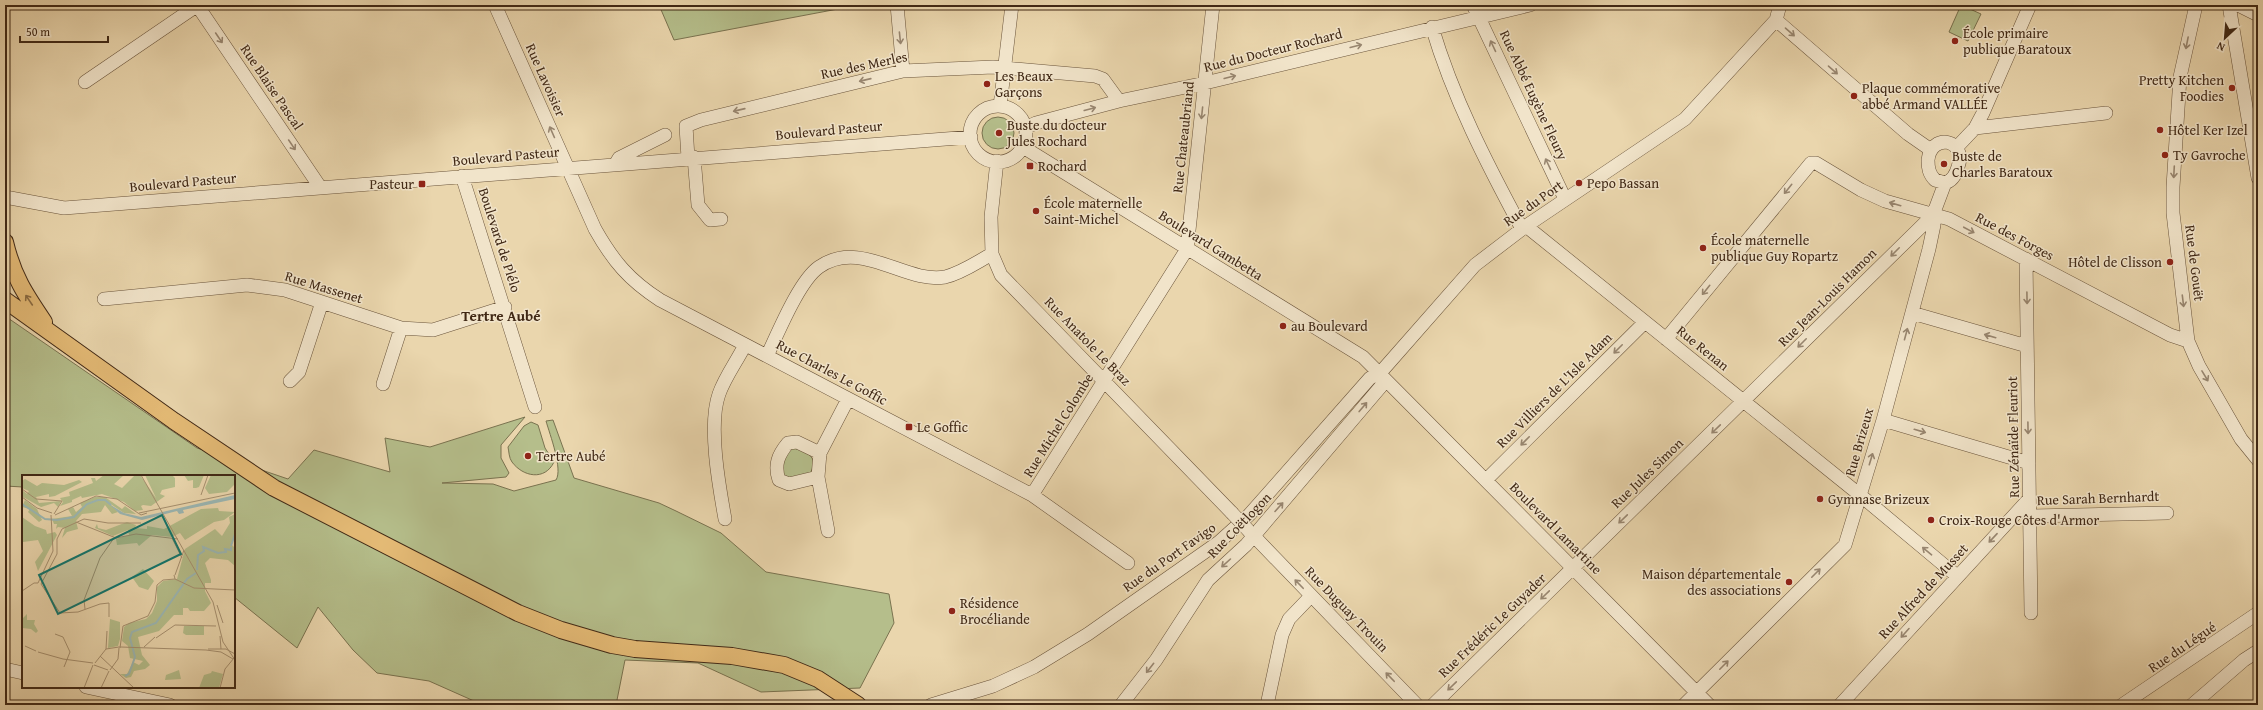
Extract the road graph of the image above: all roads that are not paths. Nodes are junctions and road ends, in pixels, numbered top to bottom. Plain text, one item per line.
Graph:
1 (197, 5) edge
2 (494, 5) edge
3 (897, 5) edge
4 (1012, 5) edge
5 (1213, 5) edge
6 (1530, 5) edge
7 (1780, 5) edge
8 (2030, 5) edge
9 (2196, 5) edge
10 (2229, 5) edge
11 (2238, 5) edge
12 (1476, 11) edge
13 (2258, 15) edge
14 (1776, 20) junction
15 (1432, 27) junction
16 (1006, 68) junction
17 (903, 71) junction
18 (85, 82) dead end
19 (1205, 83) junction
20 (1119, 102) junction
21 (1000, 106) junction
22 (2106, 113) dead end
23 (1026, 128) junction
24 (1975, 128) junction
25 (665, 135) dead end
26 (971, 137) junction
27 (1023, 147) junction
28 (1956, 147) junction
29 (1931, 150) junction
30 (691, 158) junction
31 (997, 161) junction
32 (616, 163) junction
33 (568, 167) junction
34 (462, 176) junction
35 (2258, 178) edge
36 (1945, 183) junction
37 (320, 187) junction
38 (5, 197) edge
39 (1565, 199) junction
40 (1933, 215) junction
41 (721, 219) dead end
42 (1524, 227) junction
43 (5, 242) edge
44 (1187, 249) junction
45 (992, 254) junction
46 (2026, 260) junction
47 (104, 299) dead end
48 (5, 300) edge
49 (322, 302) junction
50 (505, 307) junction
51 (1912, 313) junction
52 (1645, 322) junction
53 (401, 328) junction
54 (50, 332) junction
55 (1666, 339) junction
56 (2188, 341) junction
57 (745, 345) junction
58 (2027, 346) junction
59 (767, 356) junction
60 (1380, 373) junction
61 (290, 381) dead end
62 (1104, 381) junction
63 (383, 384) dead end
64 (848, 399) junction
65 (1744, 401) junction
66 (535, 407) dead end
67 (1883, 420) junction
68 (820, 453) junction
69 (2258, 460) edge
70 (2029, 463) junction
71 (818, 477) junction
72 (1486, 480) junction
73 (1032, 495) junction
74 (1860, 495) junction
75 (2030, 499) junction
76 (2167, 513) dead end
77 (2030, 516) junction
78 (725, 519) dead end
79 (828, 531) dead end
80 (1251, 534) junction
81 (1128, 563) dead end
82 (1573, 568) junction
83 (1957, 576) junction
84 (1311, 596) junction
85 (2031, 613) dead end
86 (2258, 613) edge
87 (2258, 651) edge
88 (5, 668) edge
89 (22, 673) edge
90 (91, 688) edge
91 (1697, 692) junction
92 (170, 705) edge
93 (858, 705) edge
94 (930, 705) edge
95 (1121, 705) edge
96 (1268, 705) edge
97 (1417, 705) edge
98 (1433, 705) edge
99 (1684, 705) edge
100 (1709, 705) edge
101 (1840, 705) edge
102 (2122, 705) edge
103 (2192, 705) edge

1 - 18 street
1 -> 37 street, Rue Blaise Pascal
33 -> 2 street, Rue Lavoisier
3 -> 17 street
4 - 16 street
5 - 19 street, Rue Chateaubriand
6 - 12 street, Rue du Docteur Rochard
7 - 14 street, Rue du Port
8 - 24 street
9 -> 56 street, Rue de Gouët
10 - 35 street
11 - 13 street
12 - 15 street, Rue du Docteur Rochard
39 -> 12 street, Rue Abbé Eugène Fleury
14 -> 29 street
14 - 39 street, Rue du Port
19 -> 15 street, Rue du Docteur Rochard
15 - 42 street
16 - 17 street, Rue des Merles
16 - 20 street, Rue des Merles
16 - 21 street
17 -> 30 street, Rue des Merles
19 - 20 street, Rue du Docteur Rochard
19 -> 44 street, Rue Chateaubriand
23 -> 20 street, Rue du Docteur Rochard
21 - 23 street
21 - 26 street
22 - 24 street
23 - 27 street
24 - 28 street
25 - 32 street
26 - 30 street, Boulevard Pasteur
26 - 31 street
27 - 31 street
27 - 44 street, Boulevard Gambetta
28 - 29 street
28 - 36 street
29 - 36 street
30 - 32 street, Boulevard Pasteur
30 - 41 street
31 - 45 street, Rue Anatole Le Braz
32 - 33 street, Boulevard Pasteur
33 - 34 street, Boulevard Pasteur
33 - 57 street, Rue Charles Le Goffic
34 - 37 street, Boulevard Pasteur
34 - 50 street, Boulevard de Plélo
36 - 40 street
37 - 38 street, Boulevard Pasteur
39 - 42 street, Rue du Port
40 -> 46 street, Rue des Forges
40 - 51 street, Rue Brizeux
40 -> 55 street, Rue des Forges
40 -> 65 street, Rue Jean-Louis Hamon
42 - 52 street, Rue Renan
42 - 60 street, Rue du Port
54 -> 43 main road
44 - 60 street, Boulevard Gambetta
44 - 62 street, Rue Michel Colombe
45 - 59 street
45 - 62 street, Rue Anatole Le Braz
46 - 56 street, Rue des Forges
46 -> 58 street, Rue Zénaïde Fleuriot
47 - 49 street, Rue Massenet
48 - 54 main road
49 - 53 street, Rue Massenet
49 - 61 street
50 - 53 street, Rue Massenet
50 - 66 street, Boulevard de Plélo
58 -> 51 street
67 -> 51 street, Rue Brizeux
52 - 55 street, Rue Renan
52 -> 72 street, Rue Villiers de L'Isle Adam
53 - 63 street
54 - 93 main road
55 - 65 street, Rue Renan
56 -> 69 street, Rue de Gouët
57 - 59 street, Rue Charles Le Goffic
57 - 78 street
58 -> 70 street, Rue Zénaïde Fleuriot
59 - 64 street, Rue Charles Le Goffic
60 - 72 street, Boulevard Lamartine
80 -> 60 street, Rue Coëtlogon
60 - 94 street, Rue du Port Favigo
62 - 73 street, Rue Michel Colombe
62 - 80 street, Rue Anatole Le Braz, bridge
64 - 68 street
64 - 73 street, Rue Charles Le Goffic
65 - 74 street, Rue Renan
65 -> 82 street, Rue Jules Simon
67 -> 70 street
74 -> 67 street, Rue Brizeux
68 - 71 street
68 - 71 street
70 - 75 street, Rue Zénaïde Fleuriot
71 - 79 street
72 - 82 street, Boulevard Lamartine
73 - 81 street, Rue Charles Le Goffic
83 -> 74 street, Rue Renan
91 -> 74 street, Rue Brizeux
75 - 77 street, Rue Zénaïde Fleuriot
75 -> 83 street, Rue Alfred de Musset
76 - 77 street, Rue Sarah Bernhardt
77 - 85 street, Rue Zénaïde Fleuriot
84 -> 80 street, Rue Duguay Trouin
80 -> 95 street, Rue Coëtlogon
82 - 91 street, Boulevard Lamartine
82 -> 98 street, Rue Frédéric Le Guyader
83 -> 101 street, Rue Alfred de Musset
84 - 96 street
97 -> 84 street, Rue Duguay Trouin
86 - 102 street, Rue du Légué
87 - 103 street
88 - 89 street
90 - 92 street
91 - 99 street, Rue Brizeux
91 - 100 street, Boulevard Lamartine

